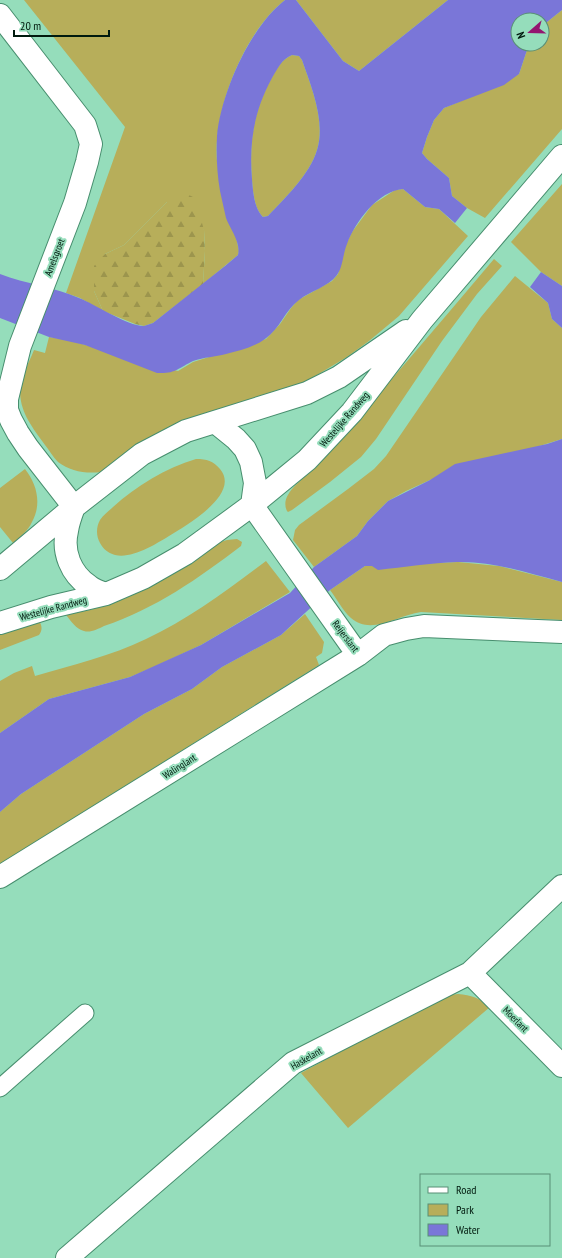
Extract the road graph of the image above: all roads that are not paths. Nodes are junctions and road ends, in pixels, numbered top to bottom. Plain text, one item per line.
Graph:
1 (0, 15) edge
2 (562, 156) edge
3 (422, 320) junction
4 (214, 422) junction
5 (252, 505) junction
6 (74, 507) junction
7 (0, 569) edge
8 (106, 594) junction
9 (0, 623) edge
10 (562, 632) edge
11 (358, 655) junction
12 (0, 877) edge
13 (562, 886) edge
14 (470, 973) junction
15 (85, 1013) dead end
16 (562, 1066) edge
17 (0, 1088) edge
18 (67, 1258) edge

1 - 6 street, Amelsgroet
2 - 3 street, Westelijke Randweg
3 - 4 street, Westelijke Randweg
3 - 5 street, Westelijke Randweg
4 - 5 street
4 - 6 street, Westelijke Randweg
5 - 8 street, Westelijke Randweg
5 - 11 street, Reijerslant
6 - 7 street, Westelijke Randweg
6 - 8 street, Westelijke Randweg
8 - 9 street, Westelijke Randweg
10 - 11 street, Reijerslant
11 - 12 street, Walinglant
13 - 14 street, Haskelant
14 - 16 street, Moerlant
14 - 18 street, Haskelant
15 - 17 lane

